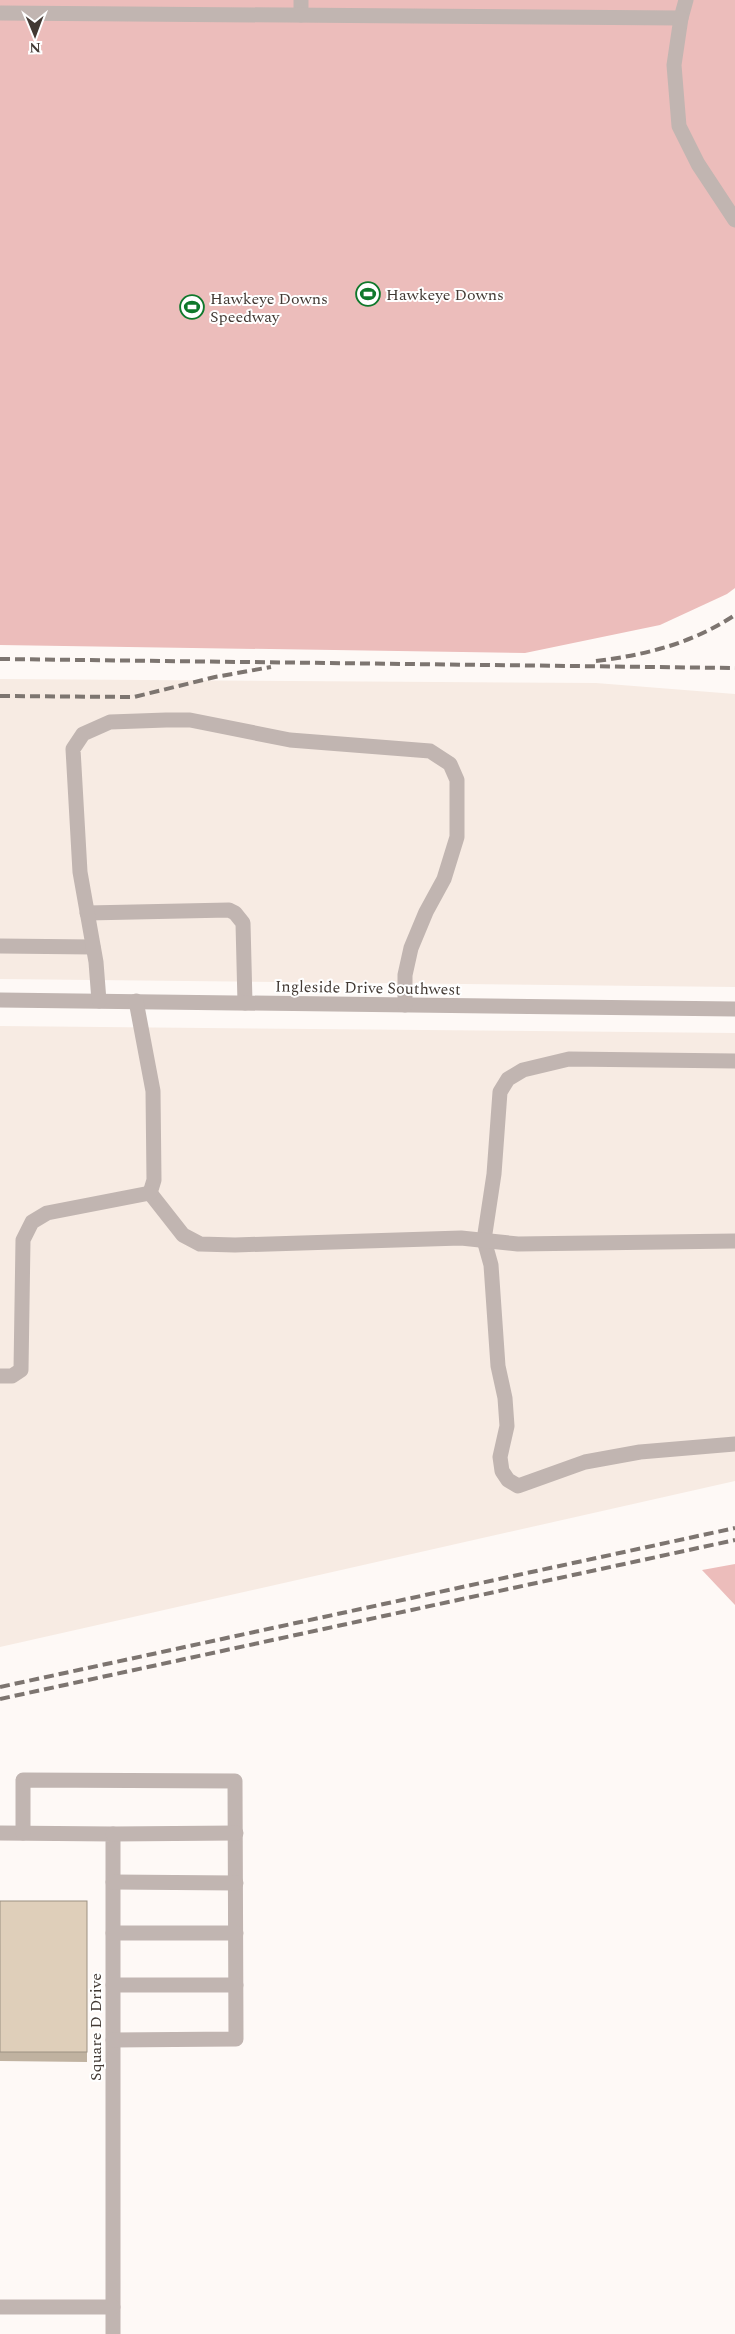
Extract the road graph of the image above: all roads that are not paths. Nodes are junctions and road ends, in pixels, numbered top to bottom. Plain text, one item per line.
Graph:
1 (686, 0) edge
2 (32, 7) edge
3 (191, 8) edge
4 (301, 8) edge
5 (0, 13) edge
6 (681, 18) junction
7 (735, 220) edge
8 (87, 913) junction
9 (0, 946) edge
10 (93, 947) junction
11 (0, 1000) edge
12 (99, 1001) junction
13 (136, 1001) junction
14 (246, 1003) junction
15 (405, 1005) junction
16 (735, 1009) edge
17 (735, 1061) edge
18 (150, 1193) junction
19 (484, 1240) junction
20 (735, 1241) edge
21 (0, 1376) edge
22 (735, 1444) edge
23 (0, 1833) edge
24 (23, 1833) junction
25 (236, 1833) junction
26 (113, 1834) junction
27 (113, 1882) junction
28 (236, 1883) junction
29 (113, 1933) junction
30 (236, 1933) junction
31 (236, 1984) junction
32 (113, 1985) junction
33 (113, 2040) junction
34 (0, 2307) edge
35 (113, 2307) junction
36 (113, 2334) edge

1 - 6 street
2 - 3 street
2 - 5 street
3 - 4 street
4 - 6 street
6 - 7 street
8 - 10 street
8 - 14 street
8 - 15 street
9 - 10 street
10 - 12 street
11 - 12 street, Ingleside Drive Southwest
12 - 13 street, Ingleside Drive Southwest
13 - 14 street, Ingleside Drive Southwest
13 - 18 street
14 - 15 street, Ingleside Drive Southwest
15 - 16 street, Ingleside Drive Southwest
17 - 19 street
18 - 19 street
18 - 21 street
19 - 20 street
19 - 22 street
23 - 24 street
24 - 25 street
24 - 26 street
25 - 26 street
25 - 28 street
26 - 27 street, Square D Drive
27 - 28 street
27 - 29 street, Square D Drive
28 - 30 street
29 - 30 street
29 - 32 street, Square D Drive
30 - 31 street
31 - 32 street
31 - 33 street
32 - 33 street, Square D Drive
33 - 35 street, Square D Drive
34 - 35 street
35 - 36 street, Square D Drive

